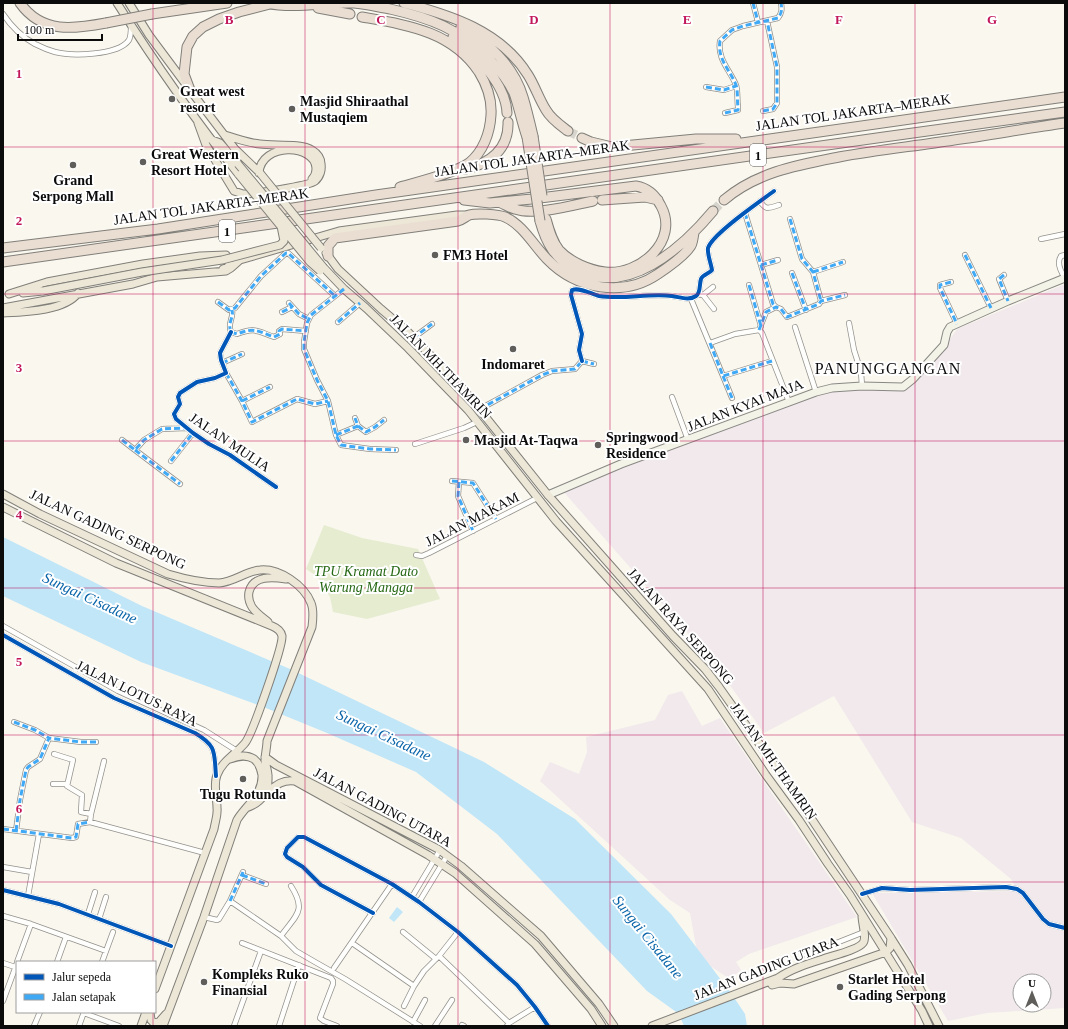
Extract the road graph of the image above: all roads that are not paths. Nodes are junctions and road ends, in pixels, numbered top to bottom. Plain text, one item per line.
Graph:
1 (20, 3) edge
2 (28, 3) edge
3 (117, 3) edge
4 (129, 3) edge
5 (181, 3) edge
6 (227, 3) edge
7 (404, 3) edge
8 (753, 3) edge
9 (781, 3) edge
10 (268, 4) edge
11 (305, 5) junction
12 (428, 9) junction
13 (151, 11) junction
14 (406, 13) junction
15 (3, 14) edge
16 (350, 14) dead end
17 (362, 17) dead end
18 (105, 20) junction
19 (767, 21) junction
20 (758, 22) junction
21 (131, 24) junction
22 (736, 86) junction
23 (706, 87) dead end
24 (190, 90) junction
25 (1065, 96) edge
26 (763, 111) dead end
27 (1065, 112) edge
28 (726, 114) dead end
29 (198, 122) junction
30 (1065, 123) edge
31 (568, 131) tunnel mouth
32 (225, 135) junction
33 (530, 137) junction
34 (582, 138) tunnel mouth
35 (764, 139) junction
36 (212, 140) junction
37 (247, 164) junction
38 (450, 172) junction
39 (259, 173) junction
40 (307, 183) junction
41 (774, 191) dead end
42 (376, 195) junction
43 (450, 199) junction
44 (658, 200) junction
45 (724, 200) tunnel mouth
46 (760, 201) junction
47 (500, 202) junction
48 (779, 204) dead end
49 (713, 211) tunnel mouth
50 (745, 213) junction
51 (469, 215) junction
52 (790, 219) dead end
53 (542, 220) junction
54 (281, 226) junction
55 (694, 233) junction
56 (1065, 234) edge
57 (1040, 239) dead end
58 (3, 248) edge
59 (965, 254) dead end
60 (1065, 255) edge
61 (328, 256) junction
62 (778, 260) dead end
63 (3, 262) edge
64 (843, 262) dead end
65 (761, 265) junction
66 (325, 270) junction
67 (792, 272) dead end
68 (813, 272) junction
69 (212, 273) junction
70 (1004, 275) dead end
71 (1065, 278) edge
72 (352, 282) junction
73 (951, 282) dead end
74 (749, 285) dead end
75 (713, 287) dead end
76 (344, 289) junction
77 (78, 293) junction
78 (6, 294) edge
79 (701, 294) junction
80 (845, 295) dead end
81 (335, 296) junction
82 (691, 299) junction
83 (821, 301) junction
84 (1008, 301) junction
85 (218, 302) dead end
86 (360, 302) junction
87 (3, 308) edge
88 (776, 308) junction
89 (991, 308) junction
90 (714, 309) dead end
91 (232, 310) junction
92 (806, 310) junction
93 (282, 312) dead end
94 (3, 313) edge
95 (308, 319) junction
96 (338, 322) dead end
97 (849, 322) dead end
98 (432, 324) dead end
99 (957, 324) junction
100 (795, 327) dead end
101 (760, 328) junction
102 (306, 330) junction
103 (231, 332) junction
104 (413, 338) junction
105 (710, 343) junction
106 (242, 354) dead end
107 (772, 361) junction
108 (582, 362) junction
109 (222, 363) junction
110 (594, 364) dead end
111 (226, 373) junction
112 (724, 376) junction
113 (862, 386) junction
114 (270, 387) dead end
115 (816, 392) junction
116 (672, 397) dead end
117 (732, 398) dead end
118 (242, 401) junction
119 (328, 401) junction
120 (789, 402) junction
121 (480, 409) junction
122 (355, 418) dead end
123 (384, 420) dead end
124 (477, 422) junction
125 (358, 426) junction
126 (187, 428) junction
127 (192, 433) junction
128 (336, 435) junction
129 (501, 436) junction
130 (122, 440) dead end
131 (688, 440) junction
132 (493, 442) junction
133 (415, 444) dead end
134 (135, 450) junction
135 (396, 450) dead end
136 (171, 462) dead end
137 (452, 481) dead end
138 (459, 482) junction
139 (180, 484) dead end
140 (276, 487) dead end
141 (3, 494) edge
142 (548, 495) junction
143 (537, 498) junction
144 (3, 507) edge
145 (496, 519) junction
146 (473, 531) junction
147 (416, 555) dead end
148 (608, 563) junction
149 (599, 569) junction
150 (292, 580) junction
151 (3, 626) edge
152 (272, 626) junction
153 (3, 635) edge
154 (14, 722) dead end
155 (212, 734) junction
156 (49, 738) junction
157 (205, 740) junction
158 (96, 742) dead end
159 (237, 751) junction
160 (54, 754) dead end
161 (265, 759) junction
162 (104, 761) dead end
163 (225, 761) junction
164 (216, 776) junction
165 (53, 784) dead end
166 (67, 784) junction
167 (264, 795) junction
168 (246, 808) junction
169 (91, 814) junction
170 (90, 822) junction
171 (3, 830) edge
172 (16, 831) junction
173 (39, 834) junction
174 (440, 850) junction
175 (205, 854) junction
176 (447, 856) junction
177 (434, 859) junction
178 (442, 864) junction
179 (3, 867) edge
180 (32, 872) junction
181 (266, 884) dead end
182 (392, 884) junction
183 (291, 886) dead end
184 (3, 890) edge
185 (95, 892) dead end
186 (862, 894) junction
187 (28, 896) junction
188 (106, 897) dead end
189 (412, 897) junction
190 (230, 902) junction
191 (419, 902) junction
192 (373, 913) junction
193 (88, 914) junction
194 (3, 916) edge
195 (204, 916) junction
196 (862, 916) junction
197 (99, 919) junction
198 (31, 924) junction
199 (1065, 928) edge
200 (113, 932) dead end
201 (403, 932) dead end
202 (458, 932) junction
203 (864, 932) junction
204 (281, 936) junction
205 (66, 937) junction
206 (891, 938) junction
207 (242, 943) dead end
208 (352, 943) junction
209 (171, 946) junction
210 (106, 951) junction
211 (261, 951) junction
212 (886, 952) junction
213 (806, 956) dead end
214 (438, 958) junction
215 (18, 961) edge
216 (57, 961) edge
217 (102, 961) edge
218 (3, 963) edge
219 (16, 964) edge
220 (299, 965) junction
221 (16, 967) edge
222 (334, 968) dead end
223 (769, 984) junction
224 (156, 986) edge
225 (414, 986) junction
226 (3, 1000) edge
227 (425, 1000) dead end
228 (452, 1000) dead end
229 (404, 1006) dead end
230 (535, 1006) junction
231 (170, 1009) junction
232 (40, 1013) edge
233 (84, 1013) edge
234 (86, 1013) edge
235 (146, 1013) edge
236 (150, 1013) edge
237 (413, 1022) junction
238 (508, 1024) edge
239 (81, 1025) edge
240 (610, 1025) edge
241 (34, 1026) edge
242 (119, 1026) edge
243 (141, 1026) edge
244 (164, 1026) edge
245 (234, 1026) edge
246 (279, 1026) edge
247 (337, 1026) edge
248 (420, 1026) edge
249 (435, 1026) edge
250 (548, 1026) edge
251 (602, 1026) edge
252 (652, 1026) edge
253 (665, 1026) edge
254 (929, 1026) edge
255 (939, 1026) edge

1 - 18 highway
2 - 18 highway
3 - 21 main road
4 - 24 main road
5 - 13 highway
6 - 13 highway
7 - 12 highway
8 - 20 street
9 - 19 street
10 - 11 highway
10 - 24 highway
11 - 14 highway
11 - 16 highway
12 - 31 highway
12 - 33 highway
13 - 18 highway, bridge
14 - 33 highway
14 - 38 highway
15 - 21 street
17 - 38 highway
19 - 20 street
19 - 26 street
20 - 22 street
21 - 29 main road
22 - 23 street
22 - 28 street
24 - 32 main road
25 - 35 highway, JALAN TOL JAKARTA–MERAK / 1
27 - 43 highway, JALAN TOL JAKARTA–MERAK / 1
29 - 36 main road
29 - 40 main road
30 - 45 highway
32 - 37 main road
32 - 40 main road
33 - 53 highway, bridge
34 - 35 highway
35 - 42 highway, JALAN TOL JAKARTA–MERAK / 1
36 - 54 main road, bridge
36 - 66 main road, bridge
37 - 39 main road, JALAN RAYA SERPONG
37 - 66 main road
38 - 42 highway
39 - 40 main road
39 - 61 main road, JALAN RAYA SERPONG, bridge
41 - 46 street
42 - 58 highway, JALAN TOL JAKARTA–MERAK / 1
43 - 47 highway
43 - 63 highway, JALAN TOL JAKARTA–MERAK / 1
44 - 47 highway
44 - 47 highway
44 - 53 highway
46 - 48 street
46 - 50 street
49 - 55 highway
50 - 65 street
50 - 79 street
51 - 55 highway
51 - 61 highway
51 - 69 main road
52 - 68 street
53 - 55 highway
54 - 66 main road, bridge
54 - 78 main road, bridge
56 - 57 street
59 - 89 street
60 - 71 street
61 - 72 main road, JALAN RAYA SERPONG
62 - 65 street
64 - 68 street
65 - 88 street
66 - 72 main road, JALAN RAYA SERPONG
66 - 76 main road
67 - 92 street
68 - 83 street
69 - 77 main road
69 - 78 main road
70 - 84 street
71 - 84 main road, JALAN KYAI MAJA
72 - 104 main road, JALAN RAYA SERPONG
73 - 99 street
74 - 101 street
75 - 79 street
76 - 81 street
76 - 86 main road
77 - 87 main road
77 - 94 main road
79 - 82 street
79 - 90 street
80 - 83 street
81 - 91 street
81 - 95 street
82 - 105 street
82 - 108 street
83 - 92 street
84 - 89 main road, JALAN KYAI MAJA
85 - 91 street
86 - 96 street
86 - 124 main road, JALAN MH.THAMRIN
88 - 92 street
88 - 101 street
89 - 99 main road, JALAN KYAI MAJA
91 - 103 street
93 - 95 street
95 - 102 street
97 - 113 street
98 - 104 street
99 - 113 main road, JALAN KYAI MAJA
100 - 115 street
101 - 105 street
101 - 107 street
102 - 103 street
102 - 119 street
103 - 109 street
104 - 121 main road, JALAN RAYA SERPONG
105 - 112 street
106 - 109 street
107 - 112 street
107 - 120 street
108 - 110 street
108 - 121 street
109 - 111 street
111 - 118 street
111 - 126 street, JALAN MULIA
112 - 117 street
113 - 115 main road, JALAN KYAI MAJA
114 - 118 street
115 - 120 main road, JALAN KYAI MAJA
116 - 131 street
118 - 119 street
119 - 128 street
120 - 131 main road, JALAN KYAI MAJA
121 - 129 main road, JALAN RAYA SERPONG
122 - 125 street
123 - 125 street
124 - 132 main road, JALAN MH.THAMRIN
124 - 133 street
125 - 128 street
126 - 127 street, JALAN MULIA
126 - 134 street
127 - 136 street
127 - 140 street, JALAN MULIA
128 - 135 street
129 - 132 main road
129 - 142 main road, JALAN RAYA SERPONG
130 - 134 street
131 - 142 main road, JALAN KYAI MAJA
132 - 143 main road, JALAN MH.THAMRIN
134 - 139 street
137 - 138 street
138 - 145 street
138 - 146 street
141 - 150 main road, JALAN GADING SERPONG
142 - 148 main road, JALAN RAYA SERPONG
143 - 145 street, JALAN MAKAM
143 - 149 main road, JALAN MH.THAMRIN
144 - 152 main road, JALAN GADING SERPONG
145 - 146 street, JALAN MAKAM
146 - 147 street, JALAN MAKAM
148 - 149 main road
148 - 186 main road, JALAN RAYA SERPONG
149 - 196 main road, JALAN MH.THAMRIN
150 - 152 main road
150 - 161 main road, JALAN GADING SERPONG
151 - 155 street, JALAN LOTUS RAYA
152 - 159 main road
153 - 157 street, JALAN LOTUS RAYA
154 - 156 street
155 - 157 street
155 - 159 street, JALAN LOTUS RAYA
156 - 158 street
156 - 172 street
157 - 164 street, JALAN LOTUS RAYA
159 - 163 main road
160 - 166 street
161 - 167 main road, JALAN GADING SERPONG
161 - 174 main road, JALAN GADING UTARA
162 - 169 street
163 - 164 main road
163 - 168 main road
164 - 175 main road
165 - 166 street
166 - 169 street
167 - 168 main road, JALAN GADING UTARA
167 - 177 main road, JALAN GADING UTARA
168 - 195 main road
169 - 170 street
170 - 173 street
170 - 175 street
171 - 172 street
172 - 173 street
173 - 180 street
174 - 176 main road, JALAN GADING UTARA
174 - 177 street
175 - 209 main road
176 - 178 street
176 - 240 main road, JALAN GADING UTARA
177 - 178 main road, JALAN GADING UTARA
177 - 189 street
178 - 191 street
178 - 251 main road, JALAN GADING UTARA
179 - 180 street
180 - 187 street
181 - 190 street
182 - 189 street
182 - 192 street
182 - 192 street
183 - 204 street
184 - 187 street
185 - 193 street
186 - 199 street
186 - 206 main road, JALAN RAYA SERPONG
187 - 193 street
188 - 197 street
189 - 191 street
190 - 195 street
190 - 204 street
191 - 202 street
192 - 208 street
193 - 197 street
194 - 198 street
195 - 231 main road
196 - 203 main road
196 - 212 main road, JALAN MH.THAMRIN
197 - 209 street
198 - 205 street
198 - 215 street
200 - 210 street
201 - 214 street
202 - 214 street
202 - 230 street
203 - 213 street
203 - 223 main road, JALAN GADING UTARA
204 - 237 street
205 - 210 street
205 - 216 street
206 - 212 main road
206 - 255 main road, JALAN RAYA SERPONG
207 - 211 street
208 - 222 street
208 - 225 street
209 - 224 main road
210 - 217 street
211 - 220 street
211 - 245 street
212 - 223 main road, JALAN GADING UTARA
212 - 254 main road
214 - 225 street
214 - 238 street
218 - 219 street
220 - 246 street
220 - 247 street
221 - 226 street
223 - 252 main road, JALAN GADING UTARA
223 - 253 main road, JALAN GADING UTARA
225 - 229 street
227 - 237 street
228 - 249 street
230 - 238 street
230 - 250 street
231 - 236 main road
231 - 244 main road
232 - 241 street
233 - 239 street
234 - 242 street
235 - 243 main road
237 - 248 street

